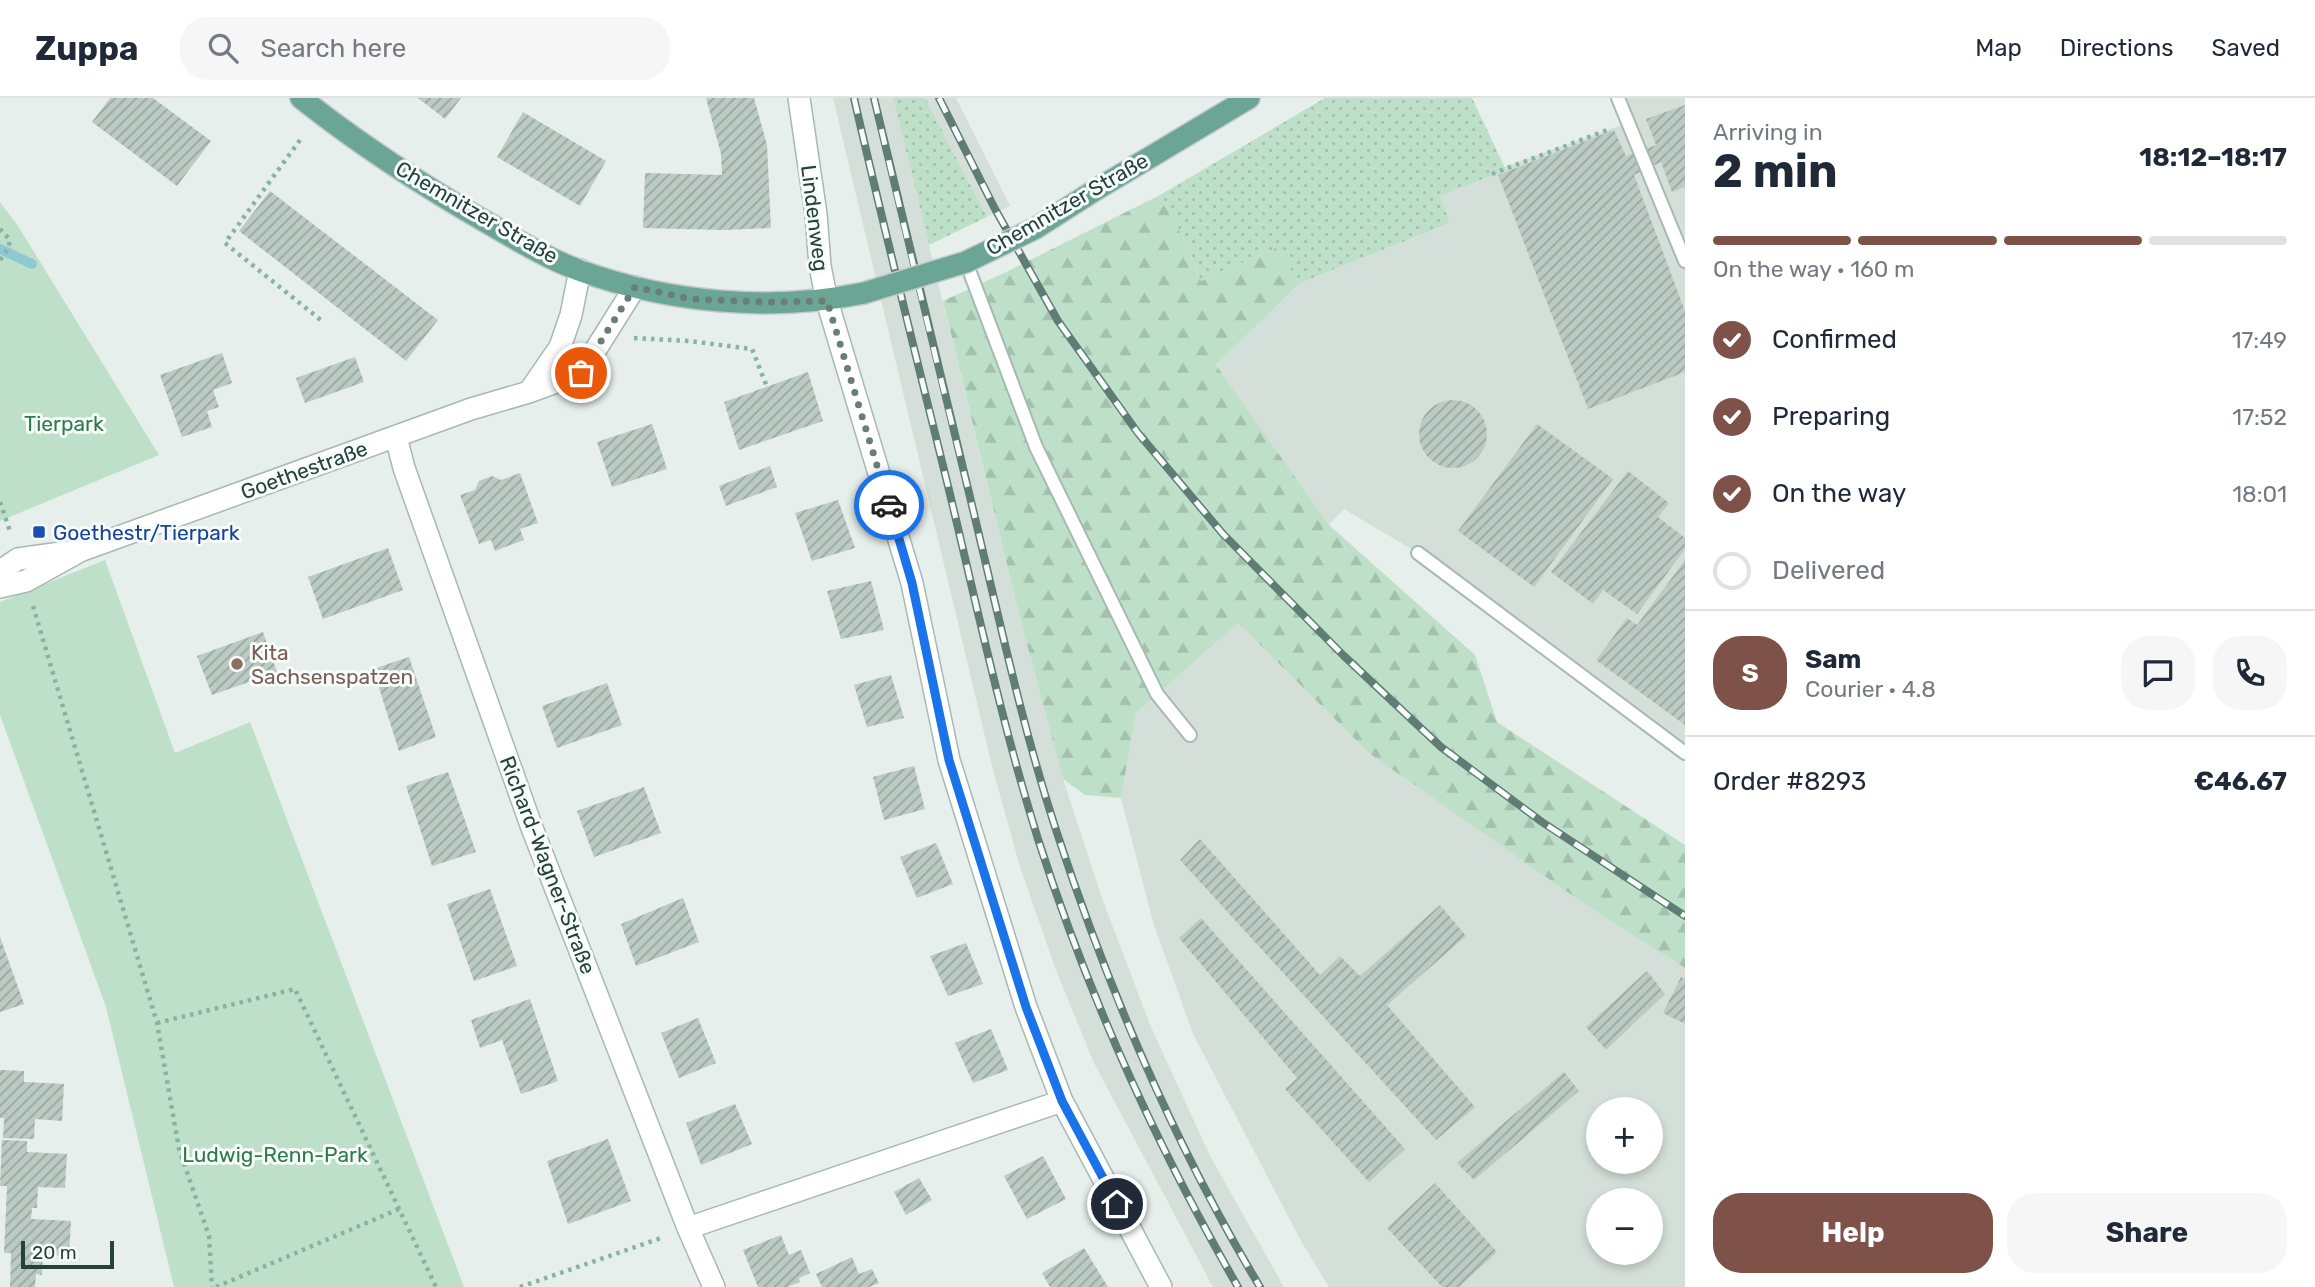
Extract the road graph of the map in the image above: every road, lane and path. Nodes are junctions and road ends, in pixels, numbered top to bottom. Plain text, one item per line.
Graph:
1 (301, 98) edge
2 (799, 98) edge
3 (1249, 98) edge
4 (1618, 98) edge
5 (1627, 123) junction
6 (300, 140) dead end
7 (1492, 174) dead end
8 (0, 229) edge
9 (2, 258) edge
10 (1685, 261) edge
11 (967, 262) junction
12 (580, 270) junction
13 (635, 287) junction
14 (827, 301) junction
15 (322, 321) dead end
16 (626, 337) dead end
17 (767, 387) dead end
18 (529, 392) junction
19 (396, 437) junction
20 (0, 502) edge
21 (80, 551) junction
22 (1418, 553) dead end
23 (18, 559) junction
24 (0, 571) edge
25 (26, 581) junction
26 (0, 587) edge
27 (1190, 734) dead end
28 (1685, 754) edge
29 (157, 1023) junction
30 (1062, 1101) junction
31 (399, 1209) junction
32 (688, 1228) junction
33 (214, 1287) edge
34 (436, 1287) edge
35 (520, 1287) edge
36 (714, 1287) edge
37 (1161, 1287) edge

1 - 12 main road, Chemnitzer Straße
2 - 14 street, Lindenweg
3 - 11 main road, Chemnitzer Straße, bridge
4 - 5 lane
5 - 7 path
5 - 10 lane
6 - 15 path
8 - 9 path
11 - 14 main road, Chemnitzer Straße, bridge
11 - 27 lane
12 - 13 main road, Chemnitzer Straße
12 - 18 street
13 - 14 main road, Chemnitzer Straße
13 - 18 street, Goethestraße
14 - 30 street, Lindenweg
16 - 17 path
18 - 19 street, Goethestraße
19 - 21 street, Goethestraße
19 - 32 street, Richard-Wagner-Straße
20 - 23 path
21 - 23 street, Goethestraße
21 - 25 street, Goethestraße
22 - 28 lane
23 - 24 street, Goethestraße
25 - 26 street, Goethestraße
25 - 29 path
29 - 31 path
29 - 33 path
30 - 32 street
30 - 37 street, Lindenweg
31 - 33 path
31 - 34 path
32 - 35 path
32 - 36 street, Richard-Wagner-Straße

